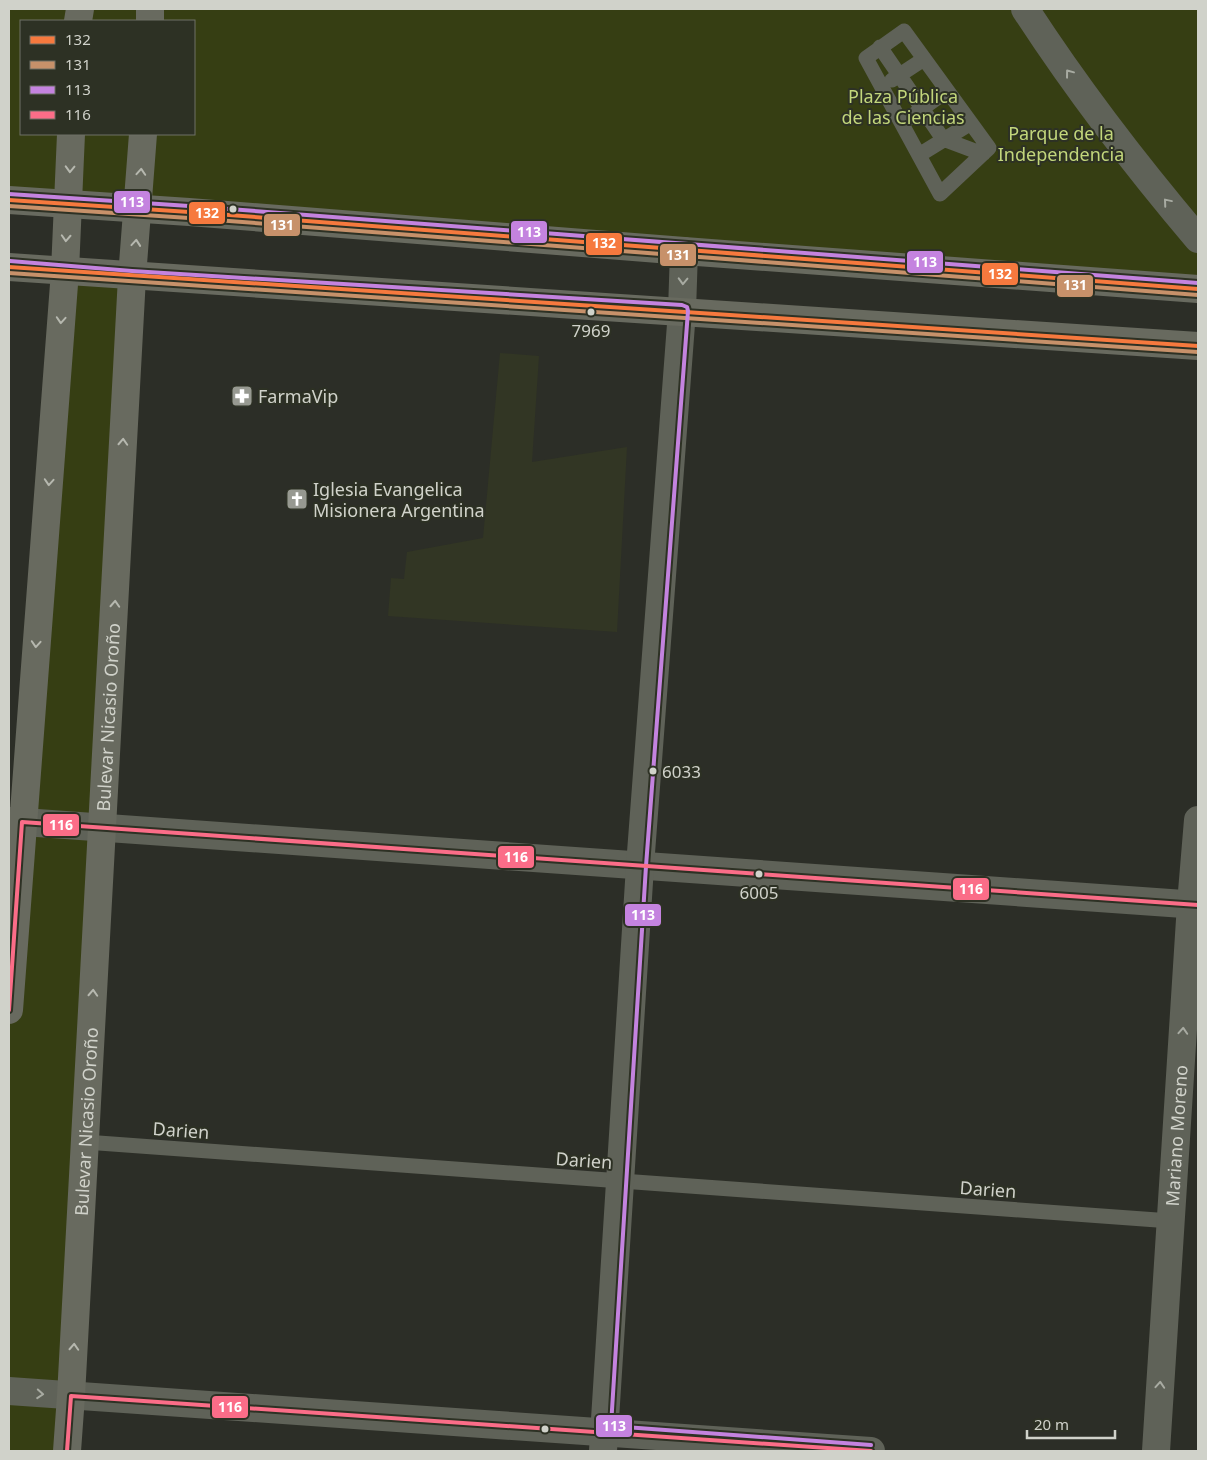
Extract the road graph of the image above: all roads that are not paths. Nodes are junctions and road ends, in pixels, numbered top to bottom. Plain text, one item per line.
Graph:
1 (1025, 9) edge
2 (880, 48) junction
3 (924, 60) junction
4 (899, 75) junction
5 (882, 86) junction
6 (947, 91) junction
7 (922, 109) junction
8 (902, 123) junction
9 (971, 123) junction
10 (71, 135) edge
11 (143, 135) edge
12 (943, 139) junction
13 (986, 151) junction
14 (919, 154) junction
15 (9, 200) edge
16 (68, 205) junction
17 (138, 210) junction
18 (1198, 239) edge
19 (684, 251) junction
20 (9, 267) edge
21 (65, 271) junction
22 (132, 277) junction
23 (1198, 289) edge
24 (682, 311) junction
25 (1198, 346) edge
26 (1198, 820) edge
27 (16, 822) edge
28 (103, 828) junction
29 (640, 866) junction
30 (1195, 904) edge
31 (9, 1010) edge
32 (1188, 1102) edge
33 (86, 1142) junction
34 (620, 1181) junction
35 (1171, 1221) junction
36 (9, 1391) edge
37 (72, 1396) junction
38 (603, 1442) edge
39 (67, 1451) edge
40 (871, 1451) edge
41 (1156, 1451) edge

18 -> 1 street
2 - 3 lane
2 - 4 lane
2 - 5 lane
3 - 4 lane
3 - 6 lane
4 - 5 lane
4 - 7 lane
5 - 8 lane
6 - 7 lane
6 - 9 lane
7 - 8 lane
7 - 12 lane
8 - 14 lane
9 - 12 lane
9 - 13 lane
10 -> 16 main road
17 -> 11 main road, Bulevar Nicasio Oroño
12 - 13 lane
12 - 14 lane
13 - 14 lane
15 - 16 main road
16 - 17 main road
16 -> 21 main road
17 - 19 main road
22 -> 17 main road, Bulevar Nicasio Oroño
19 - 23 main road
19 -> 24 street
20 - 21 main road
21 - 22 main road
21 -> 27 main road
22 - 24 main road
28 -> 22 main road, Bulevar Nicasio Oroño
24 - 25 main road
24 - 29 street
26 - 30 street, Mariano Moreno
27 - 28 street
27 - 31 main road
28 - 29 street
33 -> 28 main road, Bulevar Nicasio Oroño
29 - 30 street
29 - 34 street
32 -> 30 street, Mariano Moreno
32 - 35 street, Mariano Moreno
33 - 34 lane, Darien
37 -> 33 main road, Bulevar Nicasio Oroño
34 - 35 lane, Darien
34 - 38 street
41 -> 35 street, Mariano Moreno
36 -> 37 street
37 - 38 street
37 - 39 main road, Bulevar Nicasio Oroño
38 - 40 street

